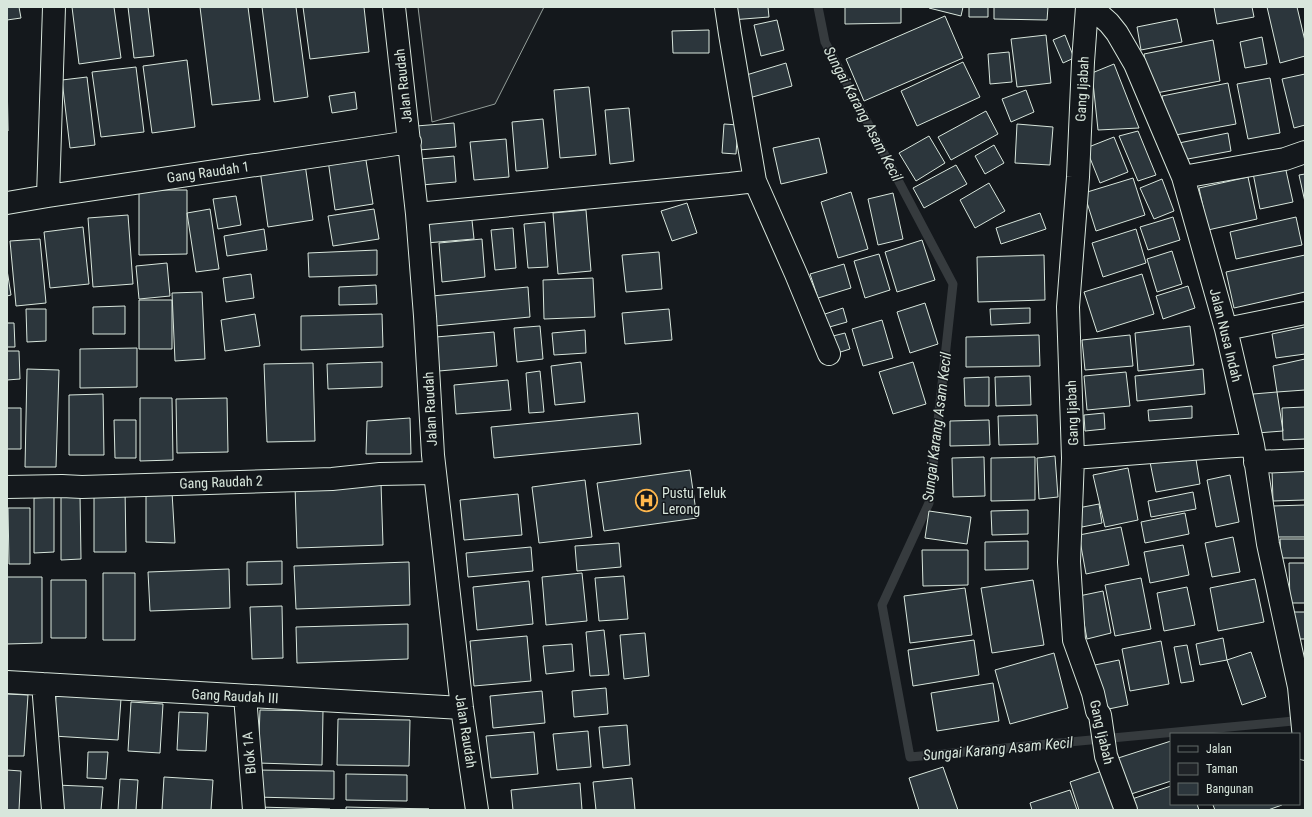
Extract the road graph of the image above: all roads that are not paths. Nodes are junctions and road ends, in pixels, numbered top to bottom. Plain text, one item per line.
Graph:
1 (54, 7) edge
2 (394, 7) edge
3 (726, 7) edge
4 (1087, 7) edge
5 (1091, 7) edge
6 (410, 142) junction
7 (1305, 152) edge
8 (1183, 176) junction
9 (755, 181) junction
10 (48, 196) junction
11 (7, 203) edge
12 (417, 214) junction
13 (1305, 313) edge
14 (1226, 329) junction
15 (829, 354) dead end
16 (1254, 454) junction
17 (1073, 458) junction
18 (1305, 460) edge
19 (435, 473) junction
20 (7, 487) edge
21 (7, 682) edge
22 (43, 684) junction
23 (245, 696) junction
24 (462, 708) junction
25 (1304, 747) edge
26 (53, 810) edge
27 (254, 810) edge
28 (478, 810) edge
29 (1126, 810) edge

1 - 10 street
2 - 6 street, Jalan Raudah
3 - 9 street
4 - 17 street, Gang Ijabah
5 - 8 street, Jalan Nusa Indah
6 - 10 street, Gang Raudah 1
6 - 12 street, Jalan Raudah
7 - 8 street
8 - 14 street, Jalan Nusa Indah
9 - 12 street
9 - 15 street
10 - 11 street, Gang Raudah 1
12 - 19 street, Jalan Raudah
13 - 14 street
14 - 16 street, Jalan Nusa Indah
16 - 17 street
16 - 18 street
16 - 25 street, Jalan Nusa Indah
17 - 29 street, Gang Ijabah
19 - 20 street, Gang Raudah 2
19 - 24 street, Jalan Raudah
21 - 22 street, Gang Raudah III
22 - 23 street, Gang Raudah III
22 - 26 street
23 - 24 street, Gang Raudah III
23 - 27 street, Blok 1A
24 - 28 street, Jalan Raudah

